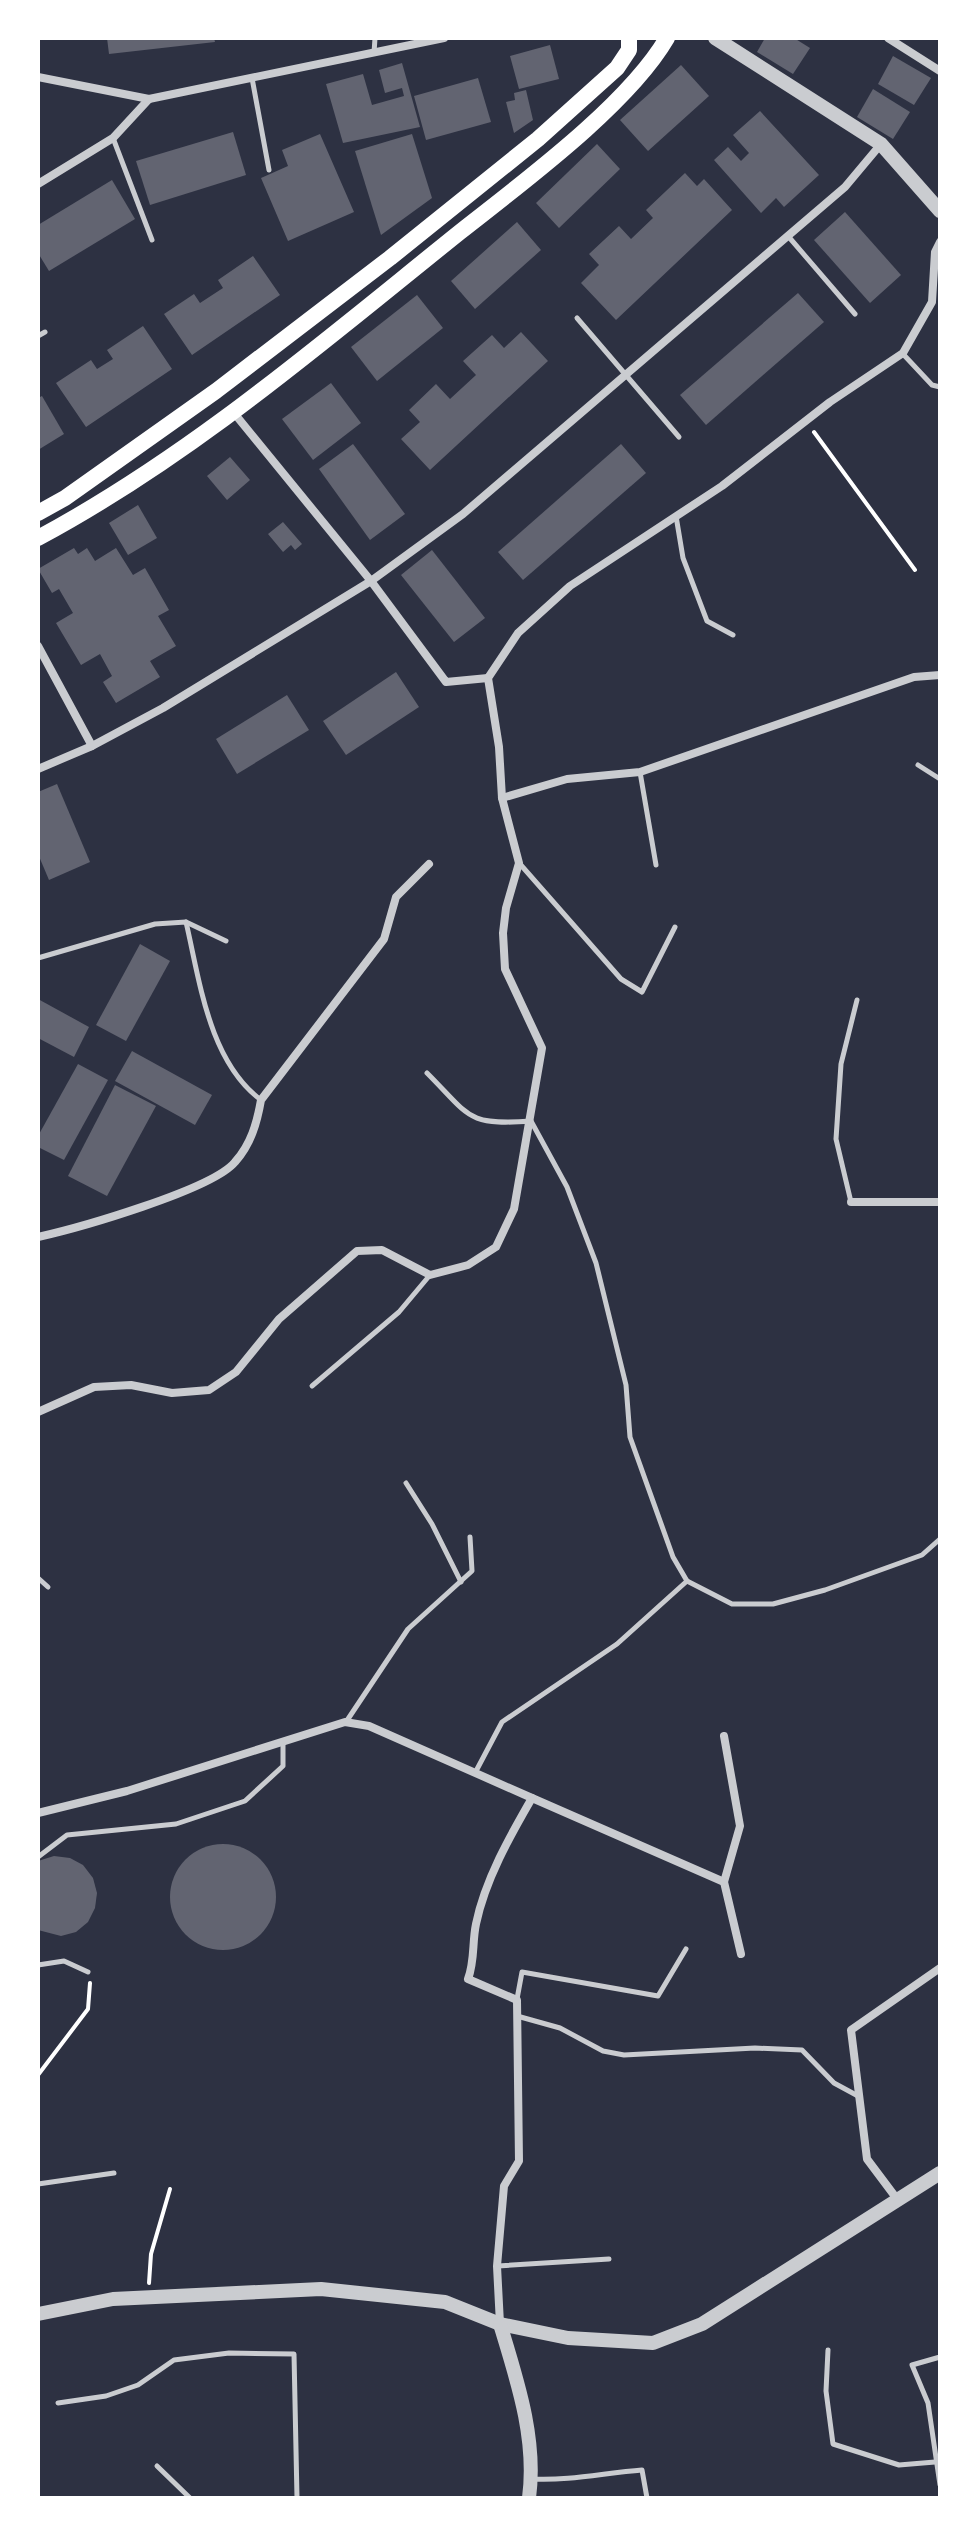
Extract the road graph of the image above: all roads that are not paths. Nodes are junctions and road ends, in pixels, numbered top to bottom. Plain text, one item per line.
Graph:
1 (375, 38) edge
2 (444, 38) edge
3 (629, 38) edge
4 (667, 38) edge
5 (715, 38) edge
6 (888, 38) edge
7 (374, 53) junction
8 (940, 71) edge
9 (38, 77) edge
10 (252, 78) junction
11 (149, 99) junction
12 (113, 138) junction
13 (881, 144) junction
14 (269, 170) dead end
15 (38, 184) edge
16 (940, 211) edge
17 (788, 236) junction
18 (152, 240) dead end
19 (940, 242) edge
20 (855, 314) dead end
21 (577, 318) dead end
22 (45, 332) dead end
23 (38, 336) edge
24 (903, 353) junction
25 (627, 377) junction
26 (940, 387) edge
27 (234, 413) junction
28 (679, 437) dead end
29 (38, 513) edge
30 (676, 515) junction
31 (38, 538) edge
32 (371, 581) junction
33 (733, 635) dead end
34 (38, 646) edge
35 (940, 675) edge
36 (488, 678) junction
37 (92, 746) junction
38 (918, 765) dead end
39 (38, 769) edge
40 (640, 772) junction
41 (940, 779) edge
42 (502, 798) junction
43 (519, 863) junction
44 (429, 864) dead end
45 (656, 865) dead end
46 (186, 922) junction
47 (675, 927) dead end
48 (226, 941) dead end
49 (38, 958) edge
50 (857, 1000) dead end
51 (427, 1073) dead end
52 (261, 1100) junction
53 (531, 1121) junction
54 (851, 1202) joint
55 (940, 1202) edge
56 (38, 1237) edge
57 (430, 1275) junction
58 (312, 1386) dead end
59 (38, 1412) edge
60 (406, 1483) dead end
61 (470, 1537) dead end
62 (940, 1539) edge
63 (38, 1578) edge
64 (687, 1581) junction
65 (461, 1582) junction
66 (48, 1587) dead end
67 (345, 1722) junction
68 (724, 1736) dead end
69 (284, 1741) junction
70 (475, 1773) junction
71 (532, 1798) junction
72 (38, 1813) edge
73 (38, 1857) edge
74 (724, 1882) junction
75 (686, 1949) dead end
76 (741, 1954) dead end
77 (38, 1965) edge
78 (940, 1968) edge
79 (88, 1972) road end
80 (517, 2000) junction
81 (516, 2016) junction
82 (858, 2096) junction
83 (114, 2173) dead end
84 (940, 2173) edge
85 (38, 2184) edge
86 (897, 2199) junction
87 (609, 2259) dead end
88 (497, 2266) junction
89 (38, 2314) edge
90 (500, 2324) junction
91 (828, 2350) dead end
92 (940, 2357) edge
93 (58, 2403) dead end
94 (935, 2462) junction
95 (157, 2466) dead end
96 (532, 2479) junction
97 (940, 2485) edge
98 (190, 2498) edge
99 (297, 2498) edge
100 (529, 2498) edge
101 (647, 2498) edge

1 - 7 lane
2 - 7 street
3 - 29 main road
4 - 27 main road
5 - 13 street
6 - 8 street
7 - 10 street
9 - 11 street
10 - 11 street
10 - 14 lane
11 - 12 street
12 - 15 street
12 - 18 lane
13 - 16 street
13 - 17 street
17 - 20 lane
17 - 25 street
19 - 24 street
21 - 25 lane
22 - 23 lane
24 - 26 lane
24 - 30 street
25 - 28 lane
25 - 32 street
27 - 31 main road
27 - 32 street
30 - 33 lane
30 - 36 street
32 - 36 street
32 - 37 street
34 - 37 street
35 - 40 street
36 - 42 street
37 - 39 street
38 - 41 lane
40 - 42 street
40 - 45 lane
42 - 43 street
43 - 47 lane
43 - 53 street
44 - 52 street
46 - 48 lane
46 - 49 lane
46 - 52 lane
50 - 54 lane
51 - 53 lane
52 - 56 street
53 - 57 street
53 - 64 lane
54 - 55 street
57 - 58 lane
57 - 59 street
60 - 65 lane
61 - 65 lane
62 - 64 lane
63 - 66 lane
64 - 70 lane
65 - 67 lane
67 - 69 street
67 - 70 street
68 - 74 street
69 - 72 street
69 - 73 lane
70 - 71 street
71 - 74 street
71 - 80 street
74 - 76 street
75 - 80 lane
77 - 79 lane
78 - 82 street
80 - 81 street
81 - 82 lane
81 - 88 street
82 - 86 street
83 - 85 lane
84 - 86 street
86 - 90 street
87 - 88 lane
88 - 90 street
89 - 90 street
90 - 96 street
91 - 94 lane
92 - 94 lane
93 - 99 lane
94 - 97 lane
95 - 98 lane
96 - 100 street
96 - 101 lane

